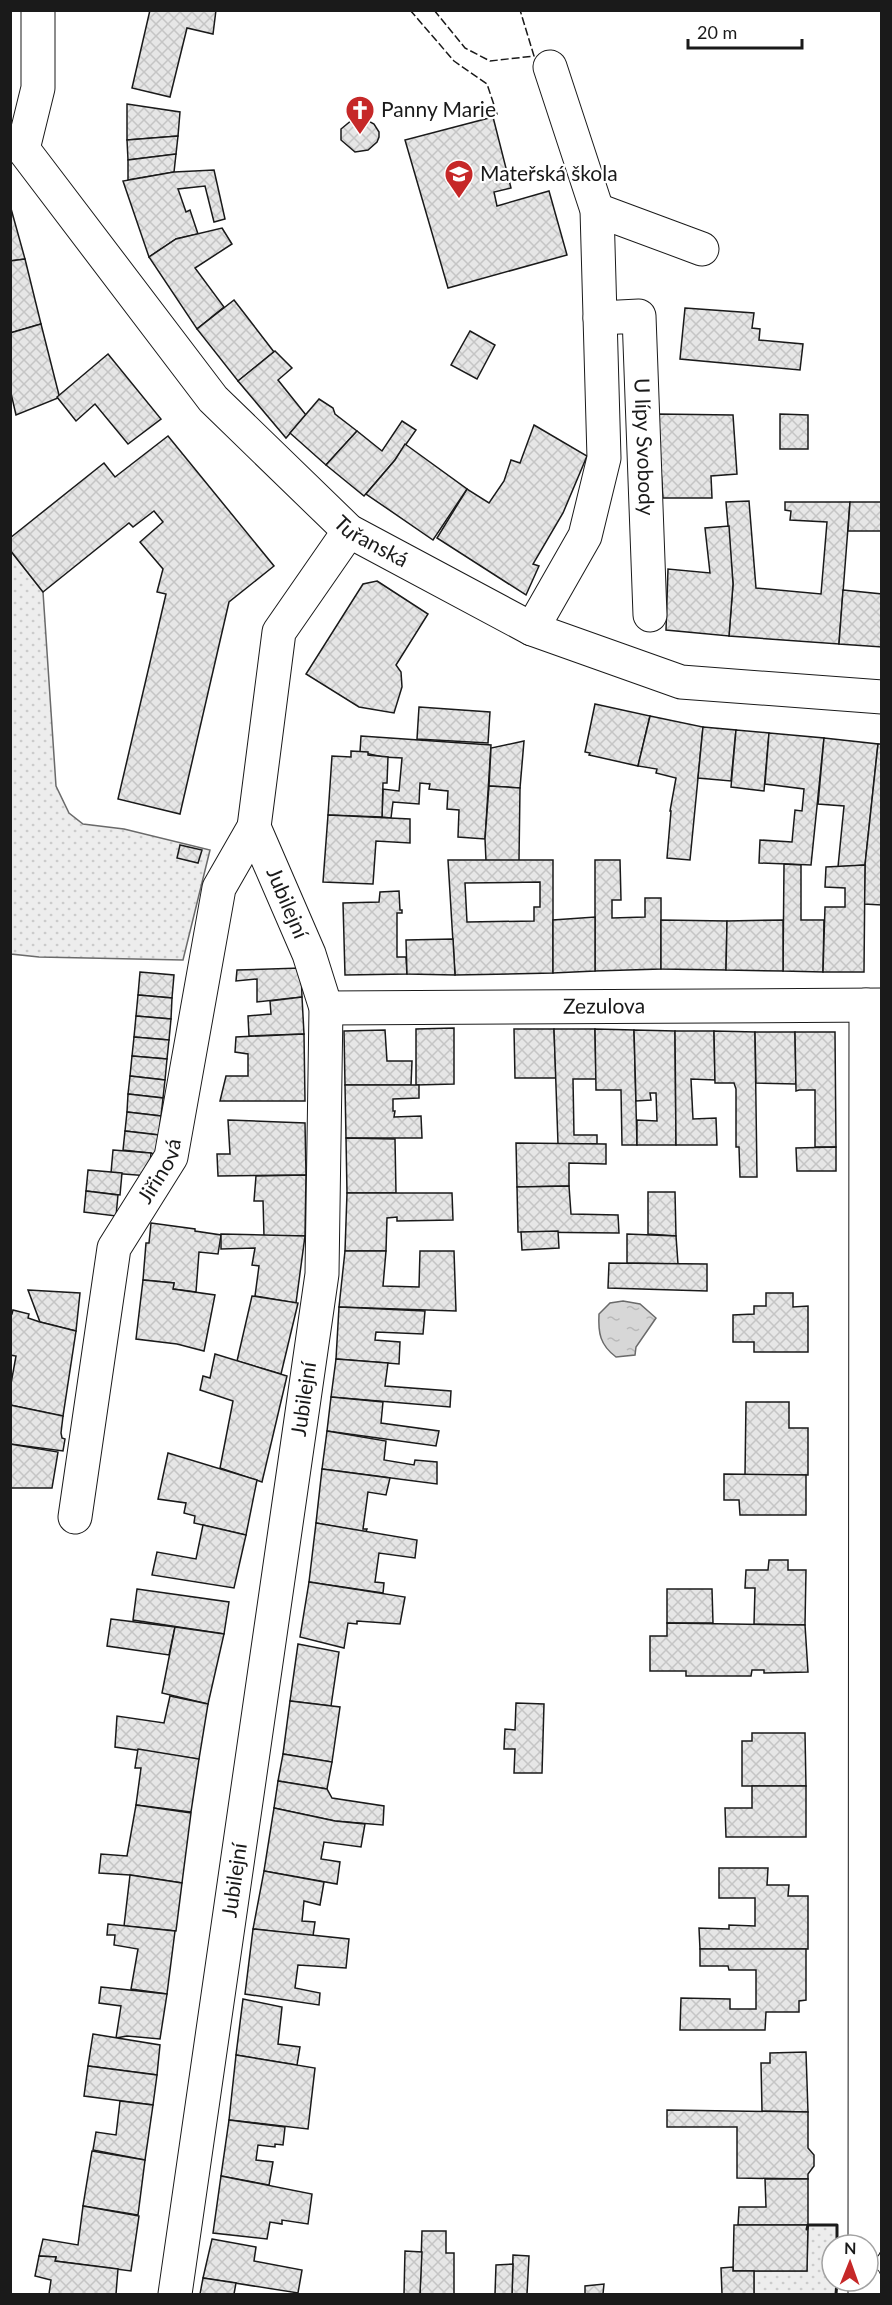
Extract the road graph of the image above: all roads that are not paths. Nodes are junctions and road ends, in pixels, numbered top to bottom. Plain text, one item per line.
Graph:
1 (38, 10) edge
2 (550, 67) dead end
3 (17, 145) edge
4 (597, 210) junction
5 (702, 249) dead end
6 (600, 318) junction
7 (349, 531) junction
8 (650, 615) dead end
9 (532, 629) junction
10 (882, 697) edge
11 (254, 827) junction
12 (874, 1005) edge
13 (326, 1008) junction
14 (75, 1517) dead end
15 (865, 2233) edge
16 (175, 2295) edge

1 - 3 street
2 - 4 street, U lípy Svobody
3 - 7 street, Tuřanská
4 - 5 street
4 - 6 street, U lípy Svobody
6 - 8 street, U lípy Svobody
6 - 9 street, U lípy Svobody
7 - 9 street, Tuřanská
7 - 11 street
9 - 10 street, Tuřanská
11 - 13 street, Jubilejní
11 - 14 street, Jiřinová
12 - 13 street, Zezulova
12 - 15 street
13 - 16 street, Jubilejní

